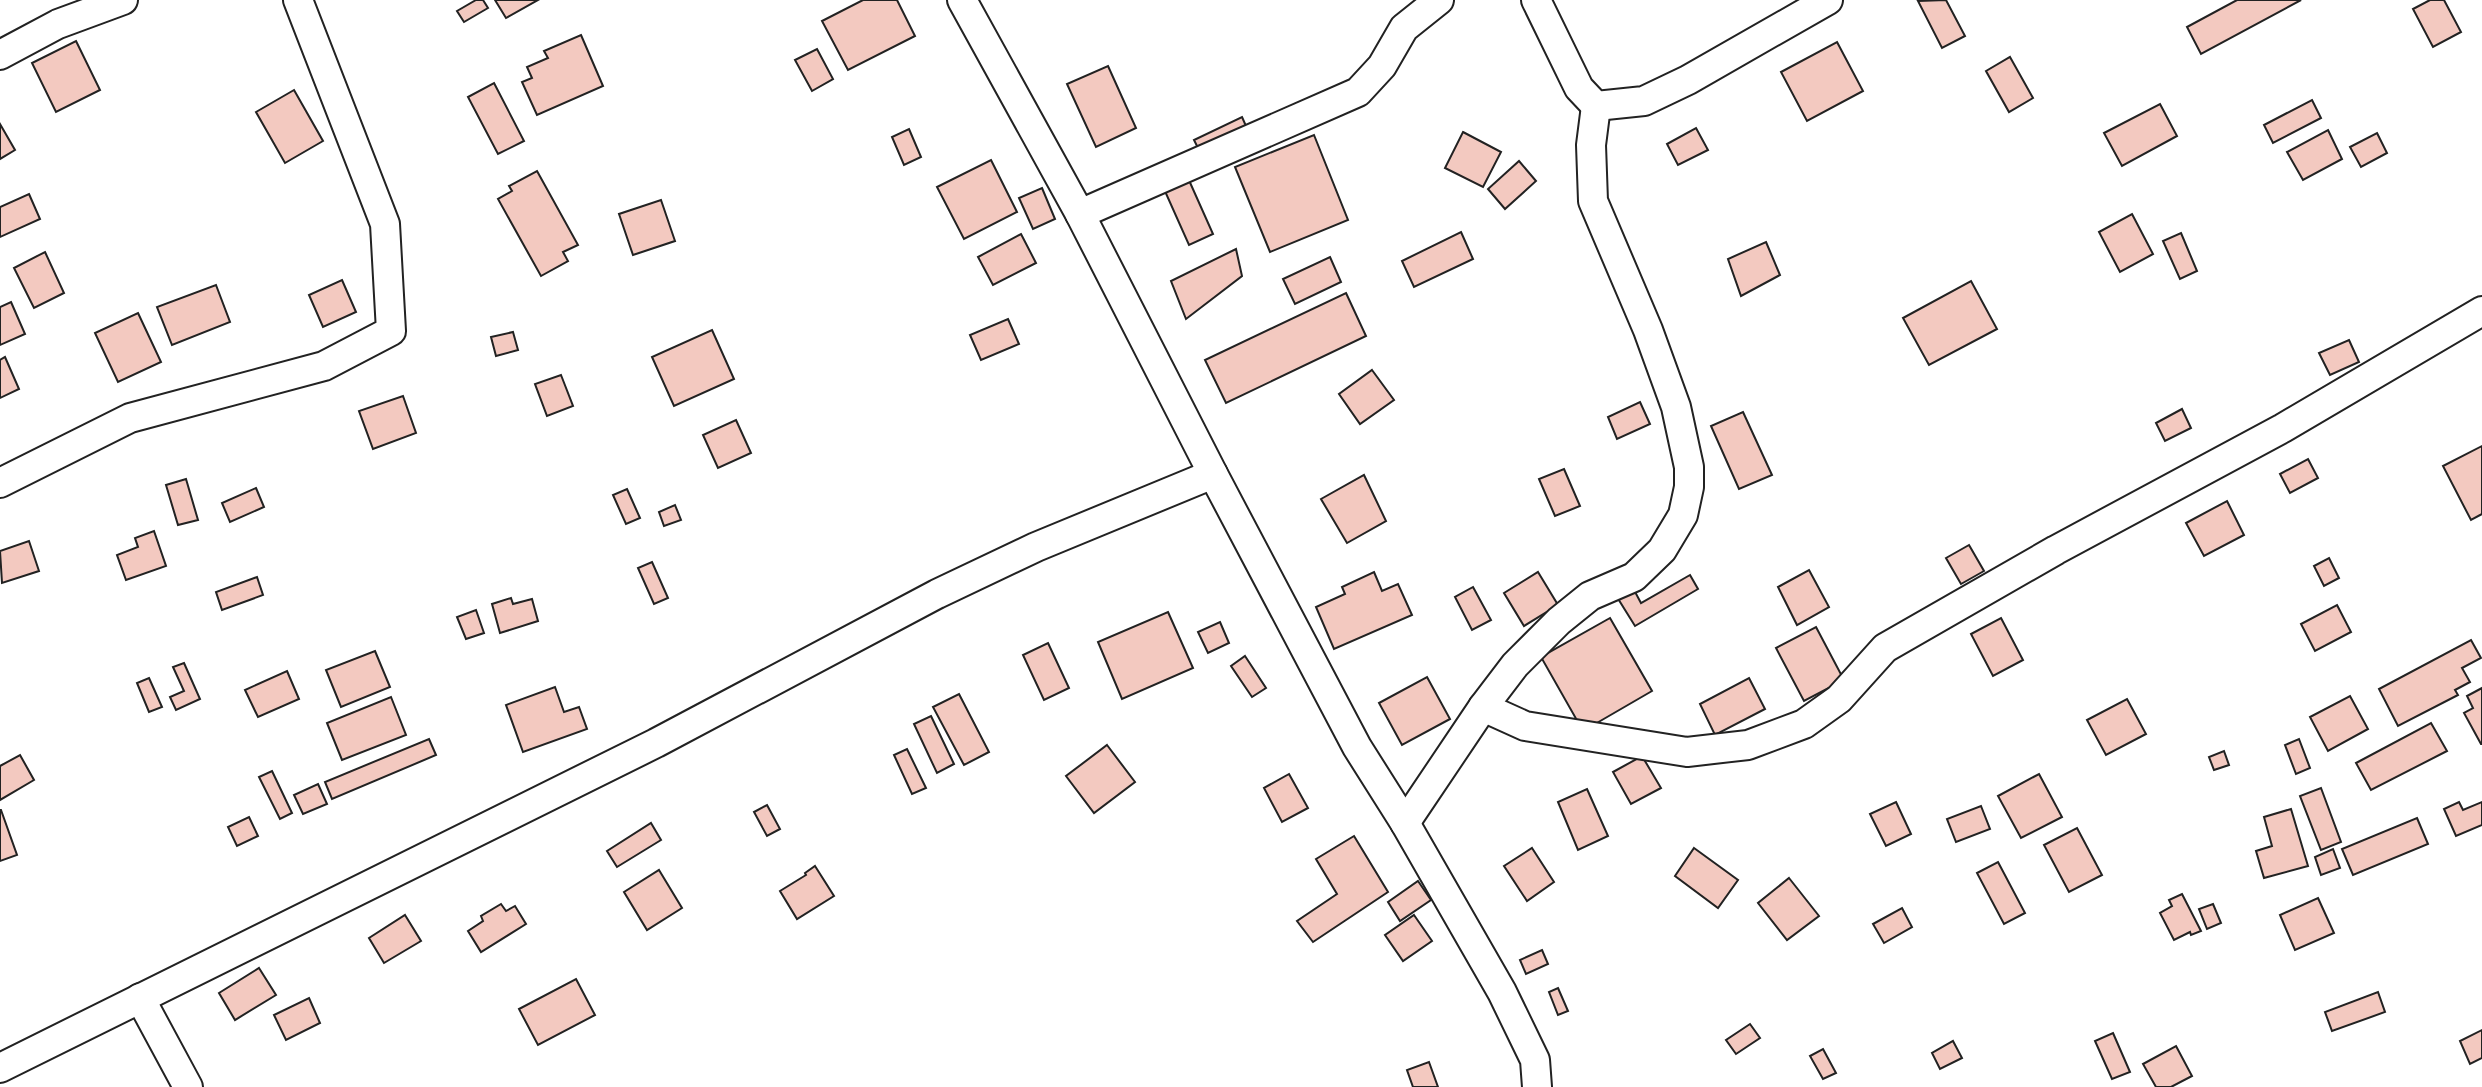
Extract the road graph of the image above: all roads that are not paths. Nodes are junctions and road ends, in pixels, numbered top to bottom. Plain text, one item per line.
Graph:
1 (123, 0) edge
2 (298, 0) edge
3 (962, 0) edge
4 (1439, 0) edge
5 (1536, 0) edge
6 (1828, 0) edge
7 (0, 55) edge
8 (1596, 106) junction
9 (1080, 214) junction
10 (2482, 311) edge
11 (1213, 474) junction
12 (0, 483) edge
13 (1483, 707) junction
14 (1405, 823) junction
15 (140, 998) junction
16 (0, 1068) edge
17 (188, 1087) edge
18 (1537, 1087) edge

1 - 7 street
2 - 12 street
3 - 9 street
4 - 9 street
5 - 8 street
6 - 8 street
8 - 13 street
9 - 11 street
10 - 13 street
11 - 14 street
11 - 15 street
13 - 14 street
14 - 18 street
15 - 16 street
15 - 17 street

